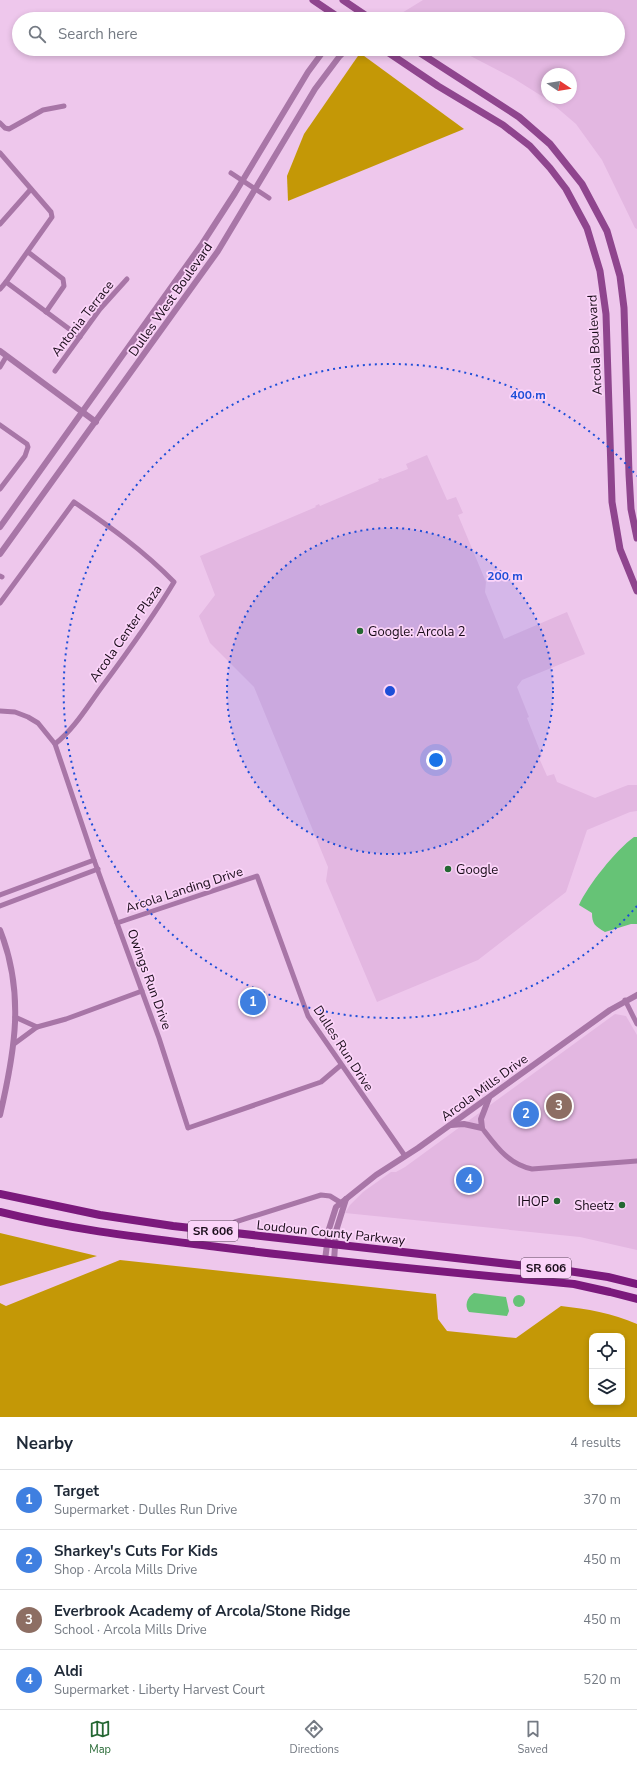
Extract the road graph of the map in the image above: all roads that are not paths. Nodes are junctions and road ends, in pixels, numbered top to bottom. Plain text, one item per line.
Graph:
1 (313, 0) edge
2 (343, 0) edge
3 (331, 12) edge
4 (361, 12) edge
5 (320, 56) edge
6 (340, 56) edge
7 (393, 56) edge
8 (425, 56) edge
9 (64, 106) dead end
10 (0, 123) edge
11 (0, 153) edge
12 (231, 173) dead end
13 (242, 180) junction
14 (31, 189) junction
15 (256, 189) junction
16 (269, 198) dead end
17 (0, 224) edge
18 (28, 252) junction
19 (127, 279) dead end
20 (6, 282) junction
21 (0, 289) edge
22 (46, 312) junction
23 (80, 337) junction
24 (0, 351) edge
25 (6, 357) junction
26 (0, 367) edge
27 (55, 371) dead end
28 (83, 412) junction
29 (96, 422) junction
30 (0, 425) edge
31 (0, 489) edge
32 (0, 527) edge
33 (637, 538) edge
34 (0, 554) edge
35 (637, 591) edge
36 (0, 603) edge
37 (0, 711) edge
38 (55, 744) junction
39 (94, 860) junction
40 (98, 869) junction
41 (257, 876) joint
42 (0, 895) edge
43 (0, 906) edge
44 (118, 923) junction
45 (0, 930) edge
46 (142, 991) junction
47 (637, 995) edge
48 (625, 1000) junction
49 (15, 1017) junction
50 (637, 1024) edge
51 (37, 1027) junction
52 (14, 1044) junction
53 (341, 1065) junction
54 (489, 1096) junction
55 (0, 1114) edge
56 (448, 1126) junction
57 (482, 1128) junction
58 (405, 1156) junction
59 (637, 1161) edge
60 (0, 1194) edge
61 (344, 1203) junction
62 (0, 1212) edge
63 (235, 1222) dead end
64 (326, 1244) junction
65 (335, 1245) junction
66 (329, 1261) junction
67 (637, 1284) edge
68 (637, 1298) edge

1 - 3 main road
2 - 4 main road
5 - 13 street, Dulles West Boulevard
6 - 15 street, Dulles West Boulevard
7 - 35 main road, Arcola Boulevard
8 - 33 main road
9 - 10 street
11 - 14 street
12 - 13 street
13 - 15 street
13 - 28 street, Dulles West Boulevard
14 - 17 street
14 - 18 street
15 - 16 street
15 - 29 street, Dulles West Boulevard
18 - 20 street
18 - 22 street
19 - 23 street, Antonia Terrace
20 - 21 street
20 - 22 street
22 - 23 street
23 - 27 street, Antonia Terrace
24 - 25 street
25 - 26 street
25 - 28 street
28 - 29 street
28 - 32 street, Dulles West Boulevard
29 - 34 street, Dulles West Boulevard
30 - 31 street
36 - 38 street, Arcola Center Plaza
37 - 38 street, Owings Run Drive
38 - 39 street, Owings Run Drive
39 - 40 street, Owings Run Drive
39 - 42 street
40 - 43 street
40 - 44 street, Owings Run Drive
41 - 44 street, Arcola Landing Drive
41 - 53 street, Dulles Run Drive
44 - 46 street, Owings Run Drive
45 - 49 street
46 - 51 street
46 - 53 street, Owings Run Drive
47 - 48 street, Arcola Mills Drive
48 - 50 street
48 - 54 street, Arcola Mills Drive
49 - 51 street
49 - 52 street
51 - 52 street
52 - 55 street
53 - 58 street, Dulles Run Drive
54 - 56 street, Arcola Mills Drive
54 - 57 street
56 - 57 street
56 - 58 street, Arcola Mills Drive
57 - 59 street
58 - 61 street, Arcola Mills Drive
60 - 64 main road, Loudoun County Parkway / SR 606
61 - 63 street
61 - 64 street, Arcola Mills Drive
61 - 65 street
62 - 66 main road, SR 606
64 - 65 main road, Loudoun County Parkway / SR 606
64 - 66 street, Arcola Mills Drive
65 - 66 street
65 - 67 main road, Loudoun County Parkway / SR 606
66 - 68 main road, SR 606

